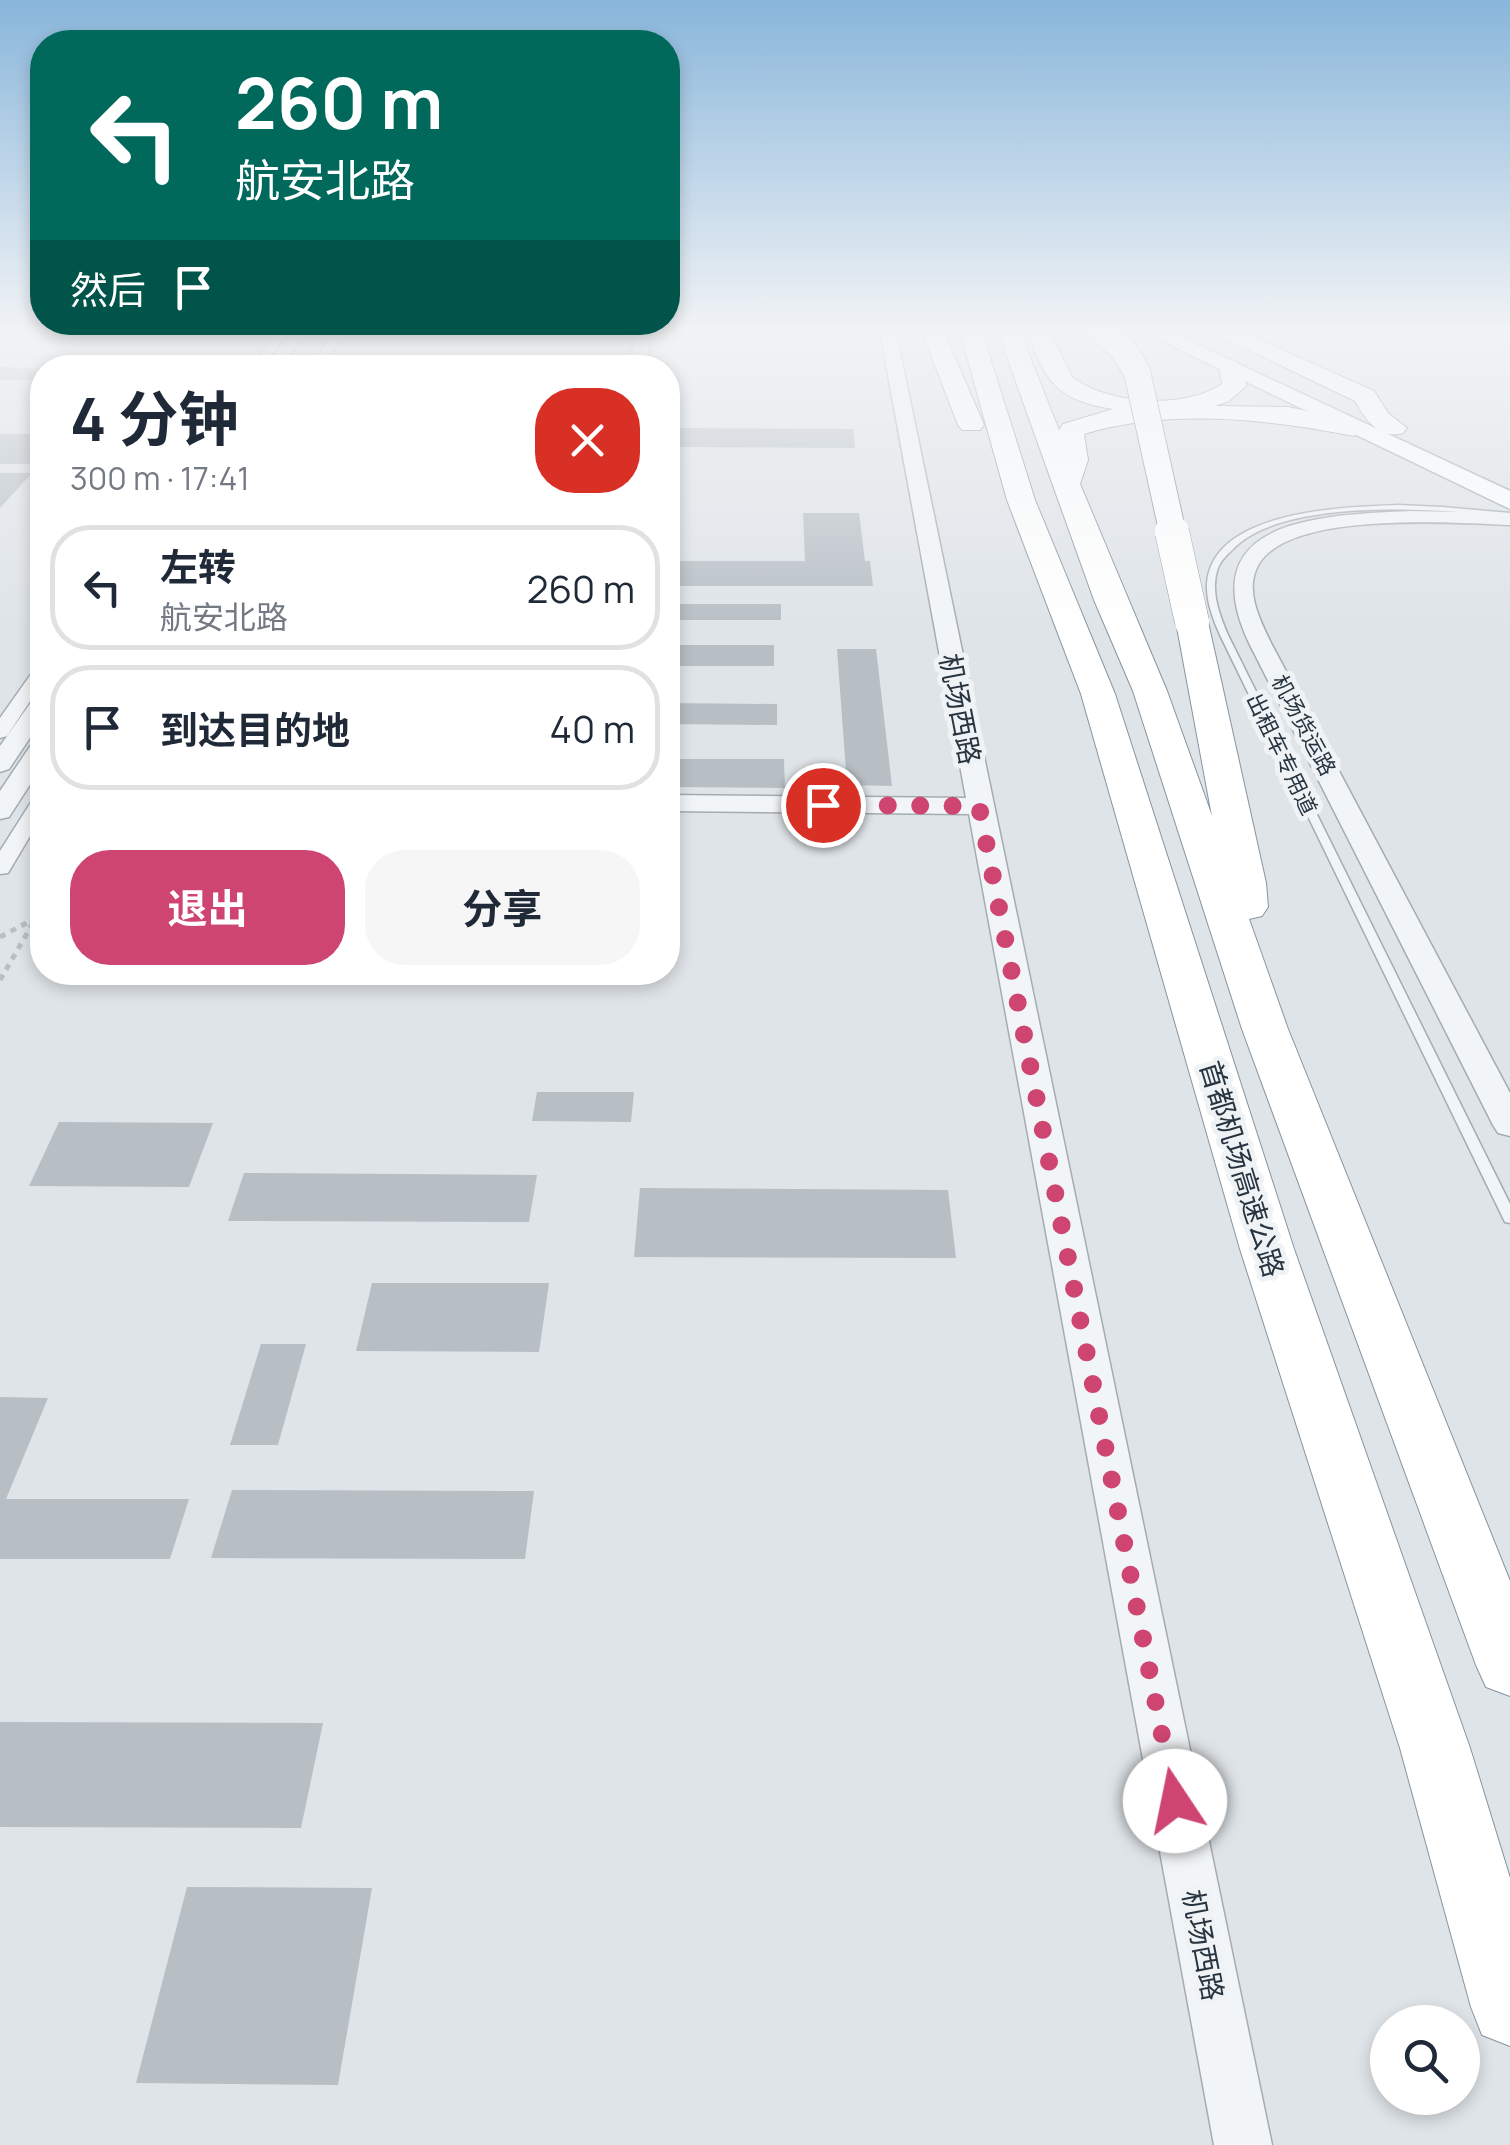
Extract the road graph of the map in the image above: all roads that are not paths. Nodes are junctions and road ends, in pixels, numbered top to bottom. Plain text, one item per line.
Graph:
1 (907, 432) edge
2 (974, 432) edge
3 (1001, 432) edge
4 (1047, 432) edge
5 (1070, 432) edge
6 (1150, 432) edge
7 (1363, 432) edge
8 (1403, 432) edge
9 (1510, 482) edge
10 (1069, 490) junction
11 (1510, 501) edge
12 (1510, 517) edge
13 (30, 689) edge
14 (1098, 694) junction
15 (30, 720) edge
16 (0, 732) edge
17 (0, 764) edge
18 (30, 765) edge
19 (30, 803) edge
20 (680, 804) edge
21 (2, 806) edge
22 (979, 806) junction
23 (30, 821) edge
24 (0, 868) edge
25 (1265, 1029) junction
26 (1510, 1125) edge
27 (1510, 1218) edge
28 (1510, 1665) edge
29 (1510, 2007) edge
30 (1243, 2145) edge

1 - 22 street, 机场西路
2 - 14 highway
3 - 14 highway, 首都机场高速公路
4 - 10 highway
5 - 10 highway
6 - 25 highway, bridge
7 - 11 main road
8 - 9 main road
10 - 25 highway
12 - 26 street, 机场货运路
12 - 27 lane, 出租车专用道
13 - 16 street
14 - 29 highway, 首都机场高速公路
15 - 17 street
18 - 21 street
19 - 21 street
20 - 22 street
22 - 30 street, 机场西路
23 - 24 street
25 - 28 highway

